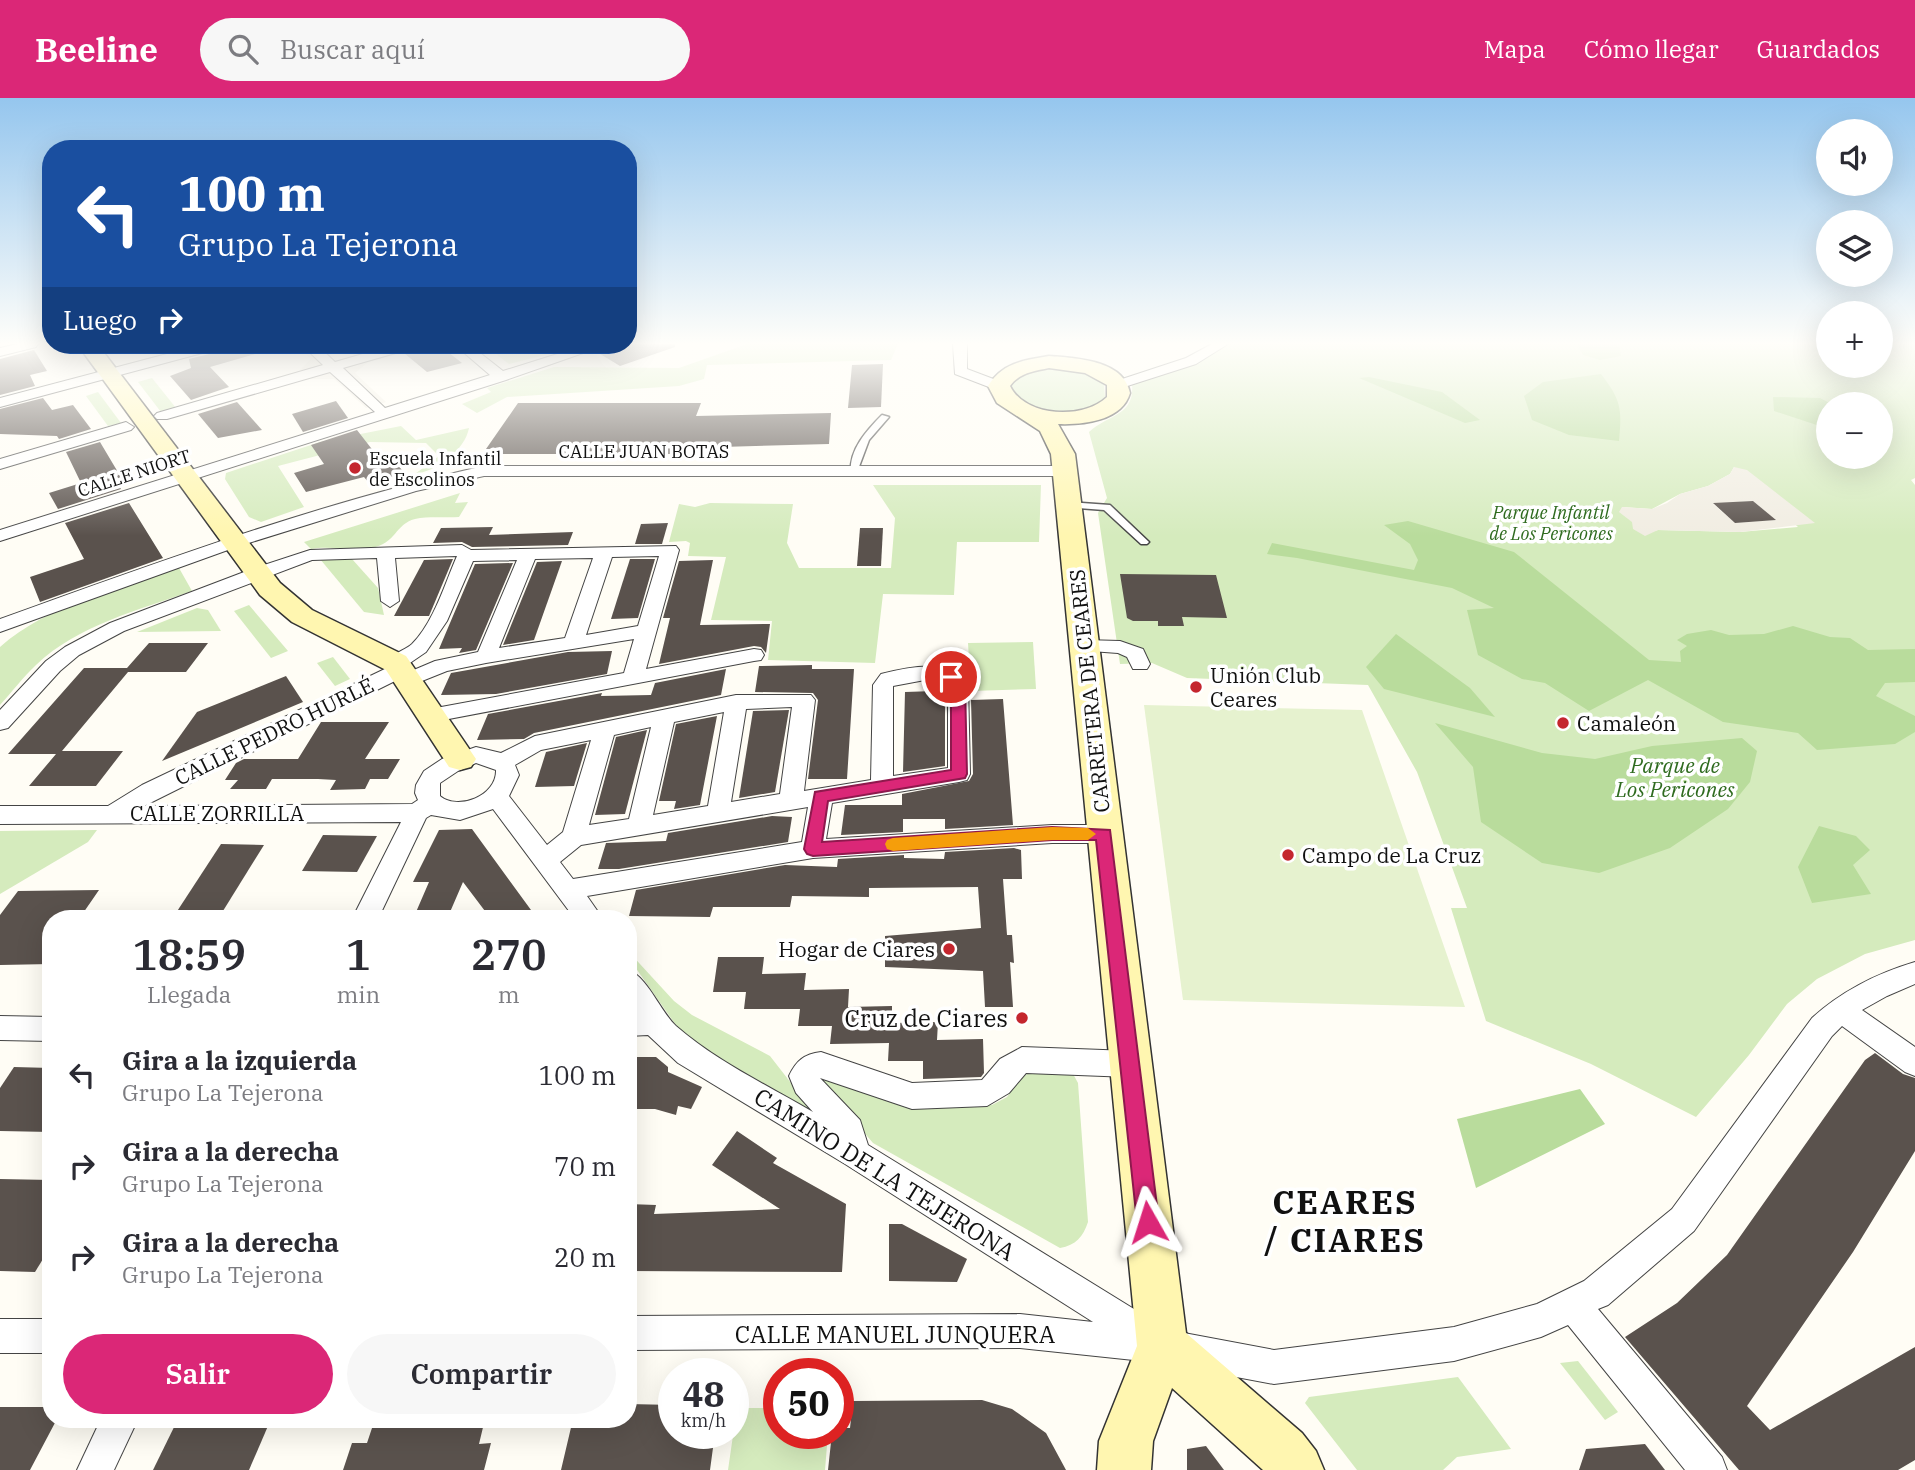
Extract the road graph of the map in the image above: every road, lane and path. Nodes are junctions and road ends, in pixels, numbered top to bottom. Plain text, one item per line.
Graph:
1 (134, 408) edge
2 (189, 408) edge
3 (403, 408) edge
4 (1019, 408) edge
5 (1107, 408) edge
6 (1033, 415) junction
7 (1087, 415) junction
8 (162, 416) dead end
9 (885, 417) dead end
10 (126, 427) dead end
11 (1064, 462) junction
12 (0, 464) edge
13 (854, 470) junction
14 (184, 477) junction
15 (1068, 505) junction
16 (0, 536) edge
17 (233, 542) junction
18 (1144, 542) dead end
19 (385, 551) junction
20 (604, 553) junction
21 (528, 554) junction
22 (466, 556) junction
23 (258, 573) junction
24 (390, 601) dead end
25 (46, 610) junction
26 (0, 626) edge
27 (647, 631) junction
28 (0, 640) edge
29 (573, 644) junction
30 (1084, 646) junction
31 (419, 648) junction
32 (754, 655) dead end
33 (486, 657) junction
34 (1140, 664) dead end
35 (442, 666) junction
36 (401, 671) junction
37 (633, 677) junction
38 (736, 702) junction
39 (433, 715) junction
40 (664, 717) junction
41 (0, 723) edge
42 (605, 730) junction
43 (460, 758) junction
44 (502, 762) junction
45 (882, 787) junction
46 (496, 796) junction
47 (821, 797) junction
48 (791, 801) junction
49 (424, 807) junction
50 (718, 813) junction
51 (113, 814) junction
52 (0, 815) edge
53 (639, 826) junction
54 (1104, 834) junction
55 (574, 837) junction
56 (813, 849) junction
57 (546, 860) junction
58 (569, 889) junction
59 (370, 910) edge
60 (584, 910) edge
61 (1915, 973) edge
62 (1839, 1009) junction
63 (641, 1023) edge
64 (0, 1028) edge
65 (42, 1028) edge
66 (1915, 1063) edge
67 (1130, 1064) junction
68 (856, 1154) junction
69 (1573, 1305) junction
70 (637, 1334) edge
71 (0, 1336) edge
72 (42, 1336) edge
73 (1162, 1346) junction
74 (116, 1428) edge
75 (95, 1470) edge
76 (1124, 1470) edge
77 (1297, 1470) edge
78 (1709, 1470) edge

1 - 14 main road
2 - 8 street
3 - 14 street, CALLE NIORT
4 - 6 main road
5 - 7 main road
6 - 7 main road
6 - 11 main road, CARRETERA DE CEARES
7 - 11 main road
9 - 13 lane
10 - 12 street
11 - 13 street, CALLE JUAN BOTAS
11 - 15 main road, CARRETERA DE CEARES
13 - 17 street, CALLE JUAN BOTAS
14 - 16 street, CALLE NIORT
14 - 17 main road
15 - 18 lane
15 - 30 main road, CARRETERA DE CEARES
17 - 23 main road
17 - 25 street, CALLE JUAN BOTAS
19 - 22 street
19 - 23 street
19 - 24 street
20 - 21 street
20 - 27 street
20 - 29 street
21 - 22 street
21 - 33 street
22 - 31 street
23 - 36 main road
23 - 41 street
25 - 26 street
25 - 28 street
27 - 29 street
27 - 37 street
29 - 33 street
30 - 34 street
30 - 54 main road, CARRETERA DE CEARES
31 - 35 street
31 - 36 street
32 - 37 street
33 - 35 street
35 - 36 street
36 - 39 main road
36 - 51 street, CALLE PEDRO HURLÉ
37 - 39 street
38 - 40 street
38 - 48 street
38 - 50 street
39 - 43 main road
40 - 42 street
40 - 53 street
42 - 44 street
42 - 55 street
43 - 44 street
43 - 49 street
44 - 46 street
45 - 45 street
45 - 47 street
46 - 49 street, CALLE ZORRILLA
46 - 57 street
47 - 48 street
47 - 56 street
48 - 50 street
49 - 51 street, CALLE ZORRILLA
49 - 59 street
50 - 53 street
51 - 52 street, CALLE ZORRILLA
53 - 55 street
54 - 56 street
54 - 67 main road, CARRETERA DE CEARES
55 - 57 street
56 - 58 street
57 - 58 street
58 - 60 street
61 - 62 street
62 - 66 street
62 - 69 street, CALLE MANUEL JUNQUERA
63 - 68 street, CAMINO DE LA TEJERONA
64 - 65 street
67 - 68 street
67 - 73 main road, CARRETERA DE CEARES
68 - 73 street, CAMINO DE LA TEJERONA
69 - 73 street, CALLE MANUEL JUNQUERA
69 - 78 street
70 - 73 street, CALLE MANUEL JUNQUERA
71 - 72 street
73 - 76 main road
73 - 77 main road
74 - 75 street

